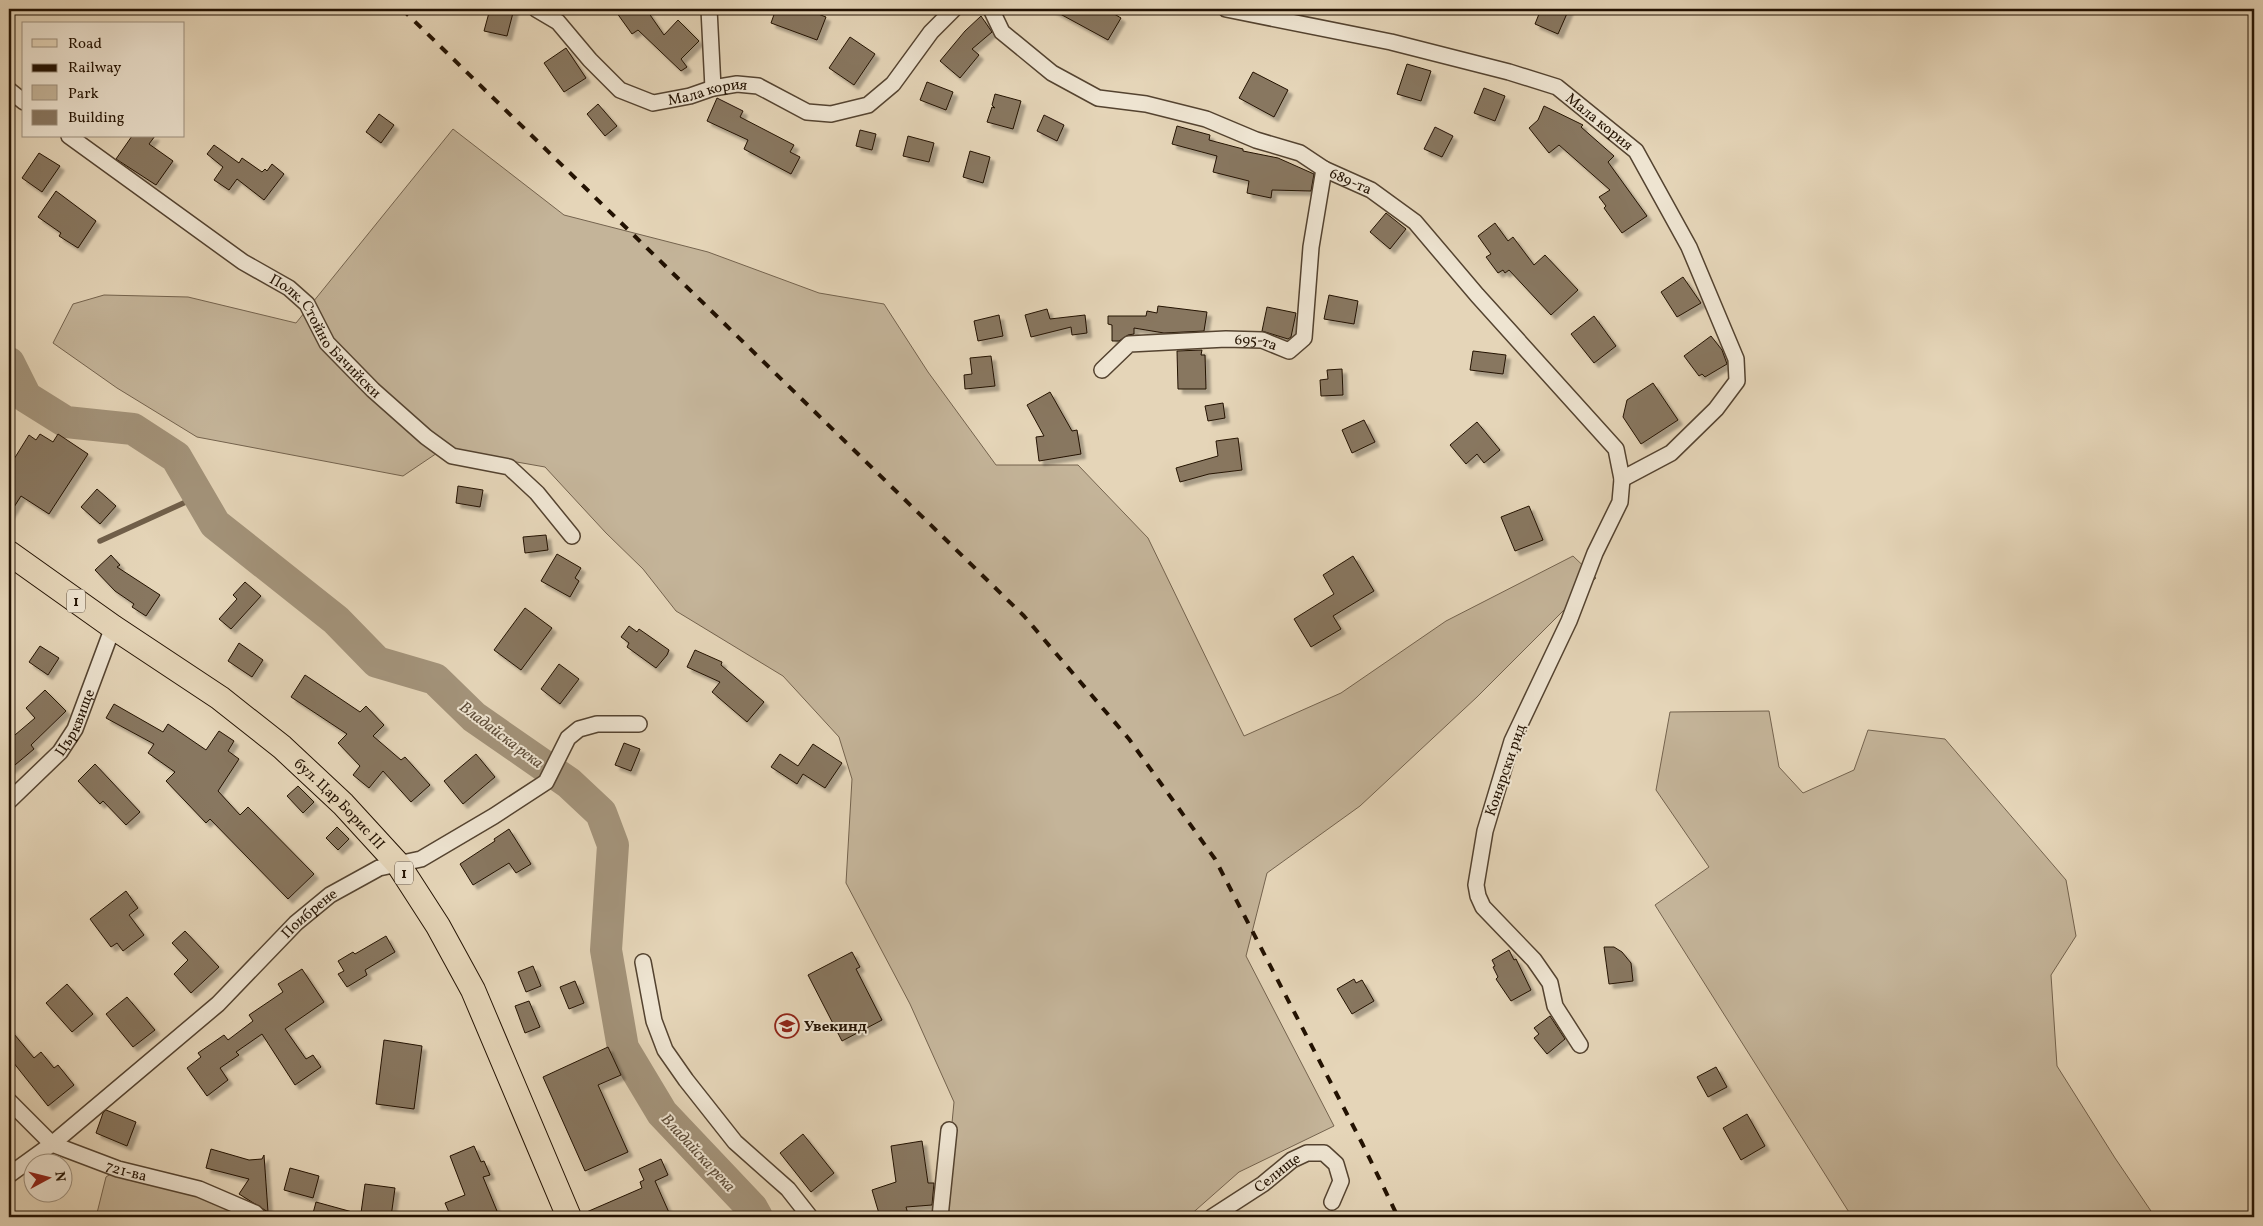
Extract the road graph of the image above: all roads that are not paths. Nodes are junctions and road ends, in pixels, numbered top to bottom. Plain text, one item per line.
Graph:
1 (536, 9) edge
2 (709, 9) edge
3 (954, 9) edge
4 (991, 9) edge
5 (1226, 9) edge
6 (713, 88) junction
7 (9, 90) edge
8 (22, 100) edge
9 (72, 138) edge
10 (1324, 168) junction
11 (1102, 370) dead end
12 (1622, 479) junction
13 (572, 536) dead end
14 (9, 553) edge
15 (114, 627) junction
16 (639, 724) dead end
17 (9, 800) edge
18 (398, 864) junction
19 (643, 962) dead end
20 (1580, 1045) dead end
21 (9, 1101) edge
22 (949, 1130) dead end
23 (52, 1144) junction
24 (9, 1175) edge
25 (1332, 1202) dead end
26 (259, 1217) edge
27 (569, 1217) edge
28 (810, 1217) edge
29 (940, 1217) edge
30 (1212, 1217) edge

1 - 6 street, Мала кория
2 - 6 street
3 - 6 street, Мала кория
4 - 10 street, 689-та
5 - 12 street, Мала кория
7 - 8 street
9 - 13 street, Полк. Стойно Бачийски
10 - 11 street, 695-та
10 - 12 street, 689-та
12 - 20 street, Конярски рид
14 - 15 main road, бул. Цар Борис III / 1
15 - 17 street, Църквище
15 - 18 main road, бул. Цар Борис III / 1
16 - 18 street, Поибрене
18 - 23 street, Поибрене
18 - 27 main road, бул. Цар Борис III / 1
19 - 28 street
21 - 23 street, 721-ва
22 - 29 street
23 - 24 street, Поибрене
23 - 26 street, 721-ва
25 - 30 street, Селище

